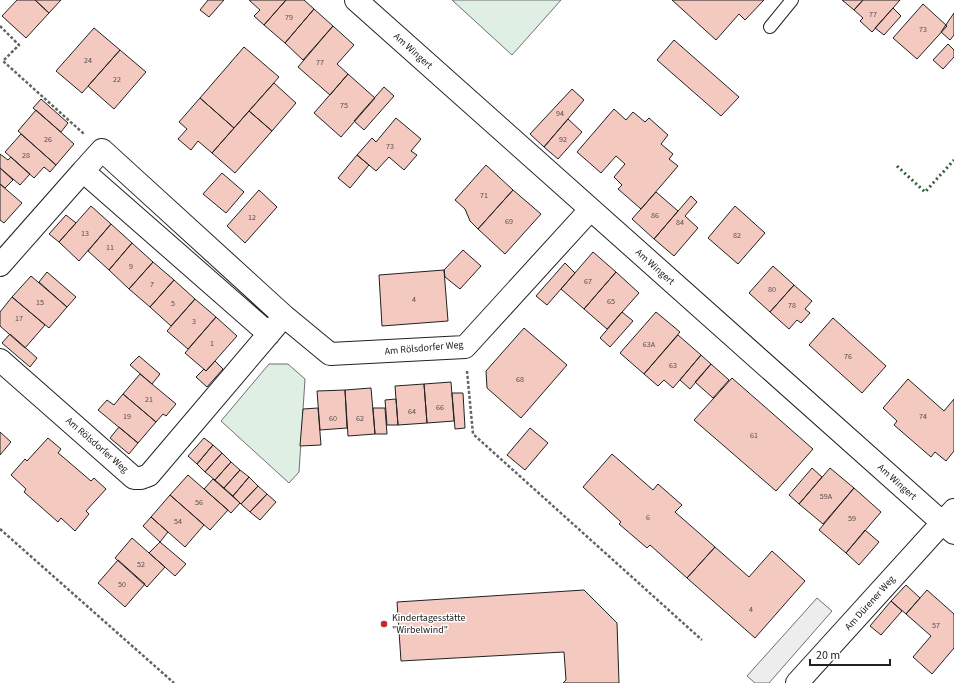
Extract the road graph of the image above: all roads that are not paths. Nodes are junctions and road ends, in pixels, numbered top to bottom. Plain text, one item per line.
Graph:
1 (356, 0) edge
2 (792, 0) edge
3 (770, 27) dead end
4 (83, 171) junction
5 (590, 210) junction
6 (0, 265) edge
7 (284, 316) junction
8 (268, 334) junction
9 (0, 360) edge
10 (950, 522) edge
11 (797, 683) edge

1 - 5 street, Am Wingert
2 - 3 lane
4 - 6 street
4 - 7 street, Am Rölsdorfer Weg
4 - 8 street
5 - 7 street, Am Rölsdorfer Weg
5 - 10 street, Am Wingert
7 - 8 street, Am Rölsdorfer Weg
8 - 9 street, Am Rölsdorfer Weg
10 - 11 street, Am Dürener Weg

